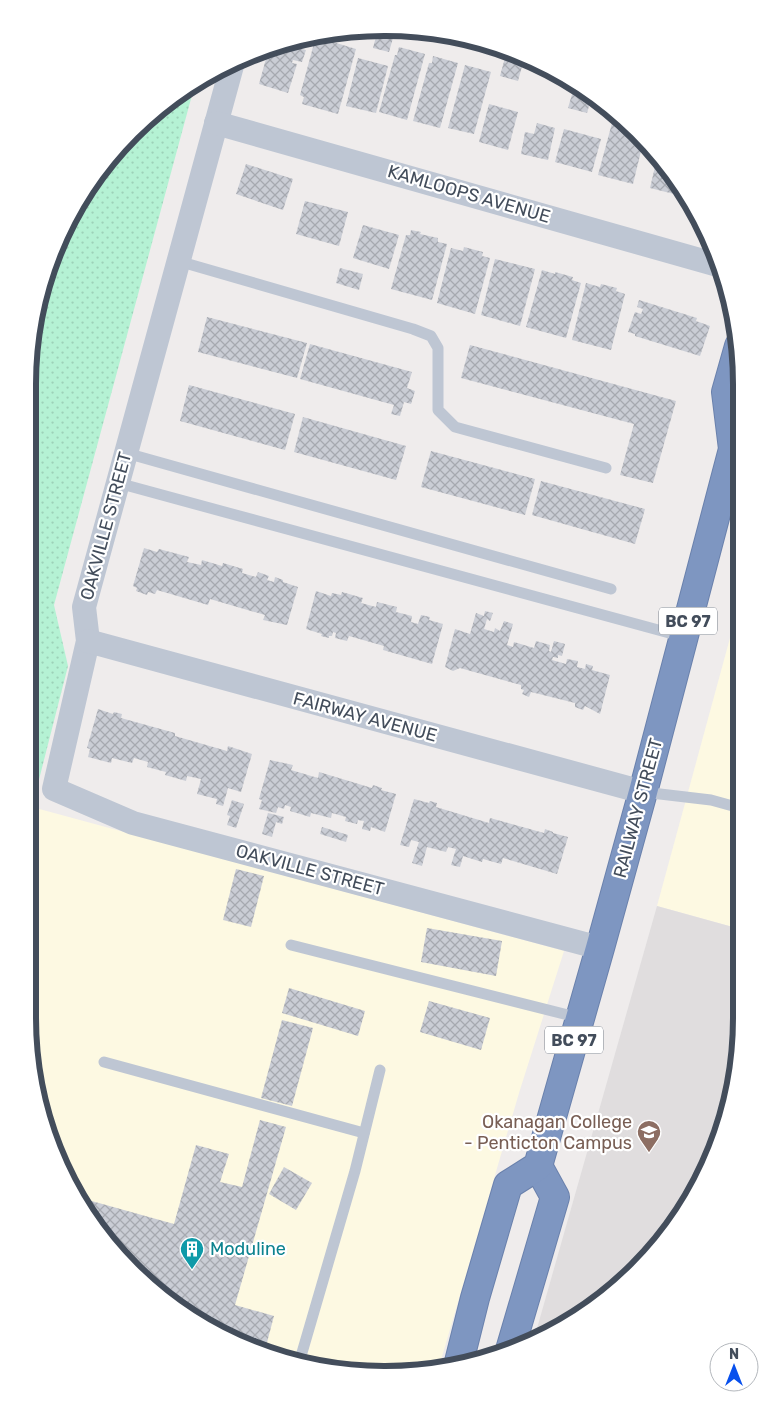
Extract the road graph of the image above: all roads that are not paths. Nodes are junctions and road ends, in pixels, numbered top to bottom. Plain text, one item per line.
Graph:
1 (230, 72) edge
2 (216, 123) junction
3 (178, 261) junction
4 (710, 263) edge
5 (732, 368) edge
6 (733, 430) edge
7 (126, 453) junction
8 (733, 457) edge
9 (606, 468) dead end
10 (118, 484) junction
11 (610, 589) dead end
12 (684, 637) junction
13 (88, 642) junction
14 (643, 792) junction
15 (733, 806) edge
16 (291, 946) dead end
17 (600, 948) junction
18 (580, 1018) junction
19 (104, 1062) dead end
20 (380, 1070) dead end
21 (364, 1133) junction
22 (538, 1166) junction
23 (513, 1341) edge
24 (301, 1356) edge
25 (460, 1357) edge

1 - 2 street, OAKVILLE STREET
2 - 3 street, OAKVILLE STREET
2 - 4 street, KAMLOOPS AVENUE
3 - 7 street, OAKVILLE STREET
3 - 9 lane
5 - 6 highway, RAILWAY STREET / BC 97
7 - 10 street, OAKVILLE STREET
7 - 11 lane
8 - 12 highway, RAILWAY STREET / BC 97
10 - 12 lane
10 - 13 street, OAKVILLE STREET
12 - 14 highway, RAILWAY STREET / BC 97
13 - 14 street, FAIRWAY AVENUE
13 - 17 street, OAKVILLE STREET
14 - 15 lane
14 - 17 highway, RAILWAY STREET / BC 97
16 - 18 lane
17 - 18 highway, RAILWAY STREET / BC 97
18 - 22 highway, RAILWAY STREET / BC 97
19 - 21 lane
20 - 21 lane
21 - 24 lane
22 - 23 highway
22 - 25 highway

